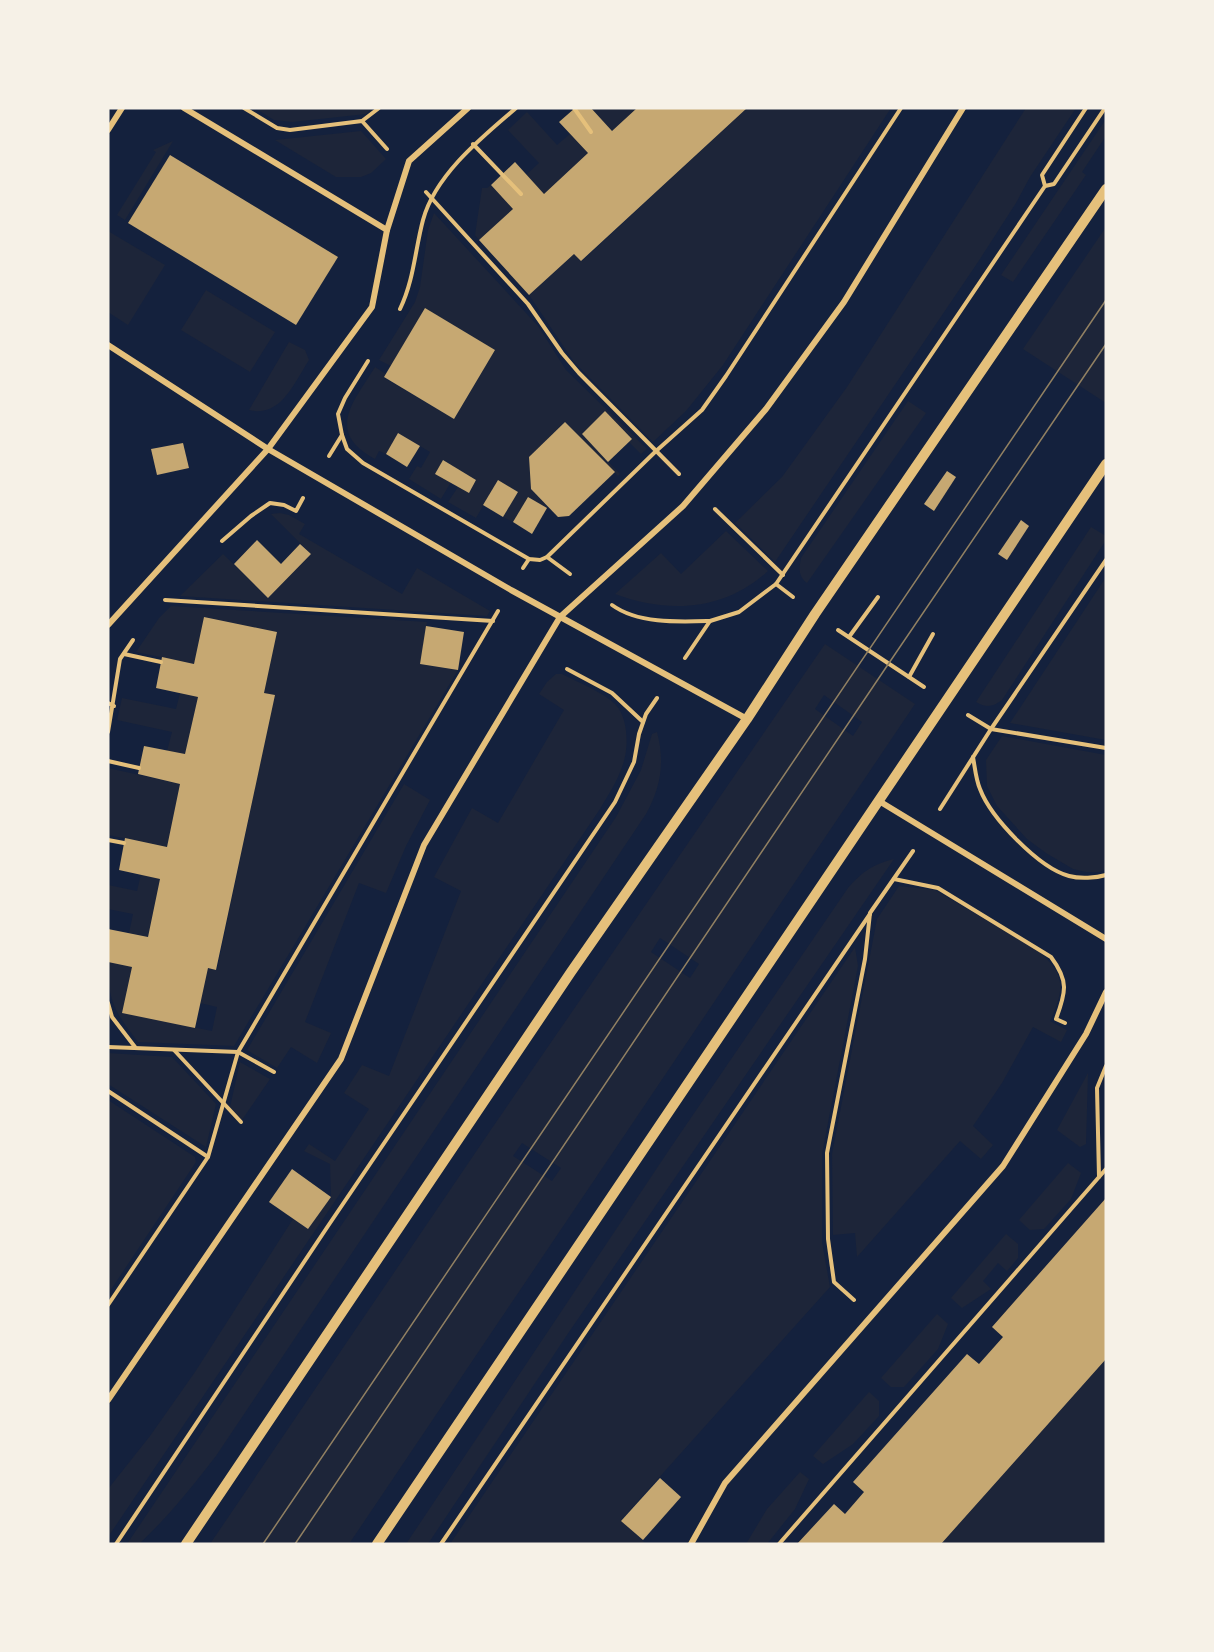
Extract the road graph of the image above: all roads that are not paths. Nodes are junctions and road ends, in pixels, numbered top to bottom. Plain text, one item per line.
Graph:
1 (122, 108) edge
2 (184, 108) edge
3 (468, 108) edge
4 (963, 108) edge
5 (108, 130) edge
6 (1106, 189) edge
7 (387, 230) junction
8 (108, 345) edge
9 (268, 450) junction
10 (1106, 464) edge
11 (560, 617) junction
12 (108, 625) edge
13 (747, 719) junction
14 (879, 801) junction
15 (1106, 939) edge
16 (1106, 992) edge
17 (108, 1400) edge
18 (192, 1534) junction
19 (180, 1544) edge
20 (186, 1544) edge
21 (377, 1544) edge
22 (691, 1544) edge

1 - 5 street
2 - 7 street
3 - 7 street
4 - 11 street
6 - 13 street
7 - 9 street
8 - 9 street
9 - 11 street
9 - 12 street
10 - 14 street
11 - 13 street
11 - 17 street
13 - 18 street
14 - 15 street
14 - 21 street
16 - 22 street
18 - 19 street
18 - 20 street

